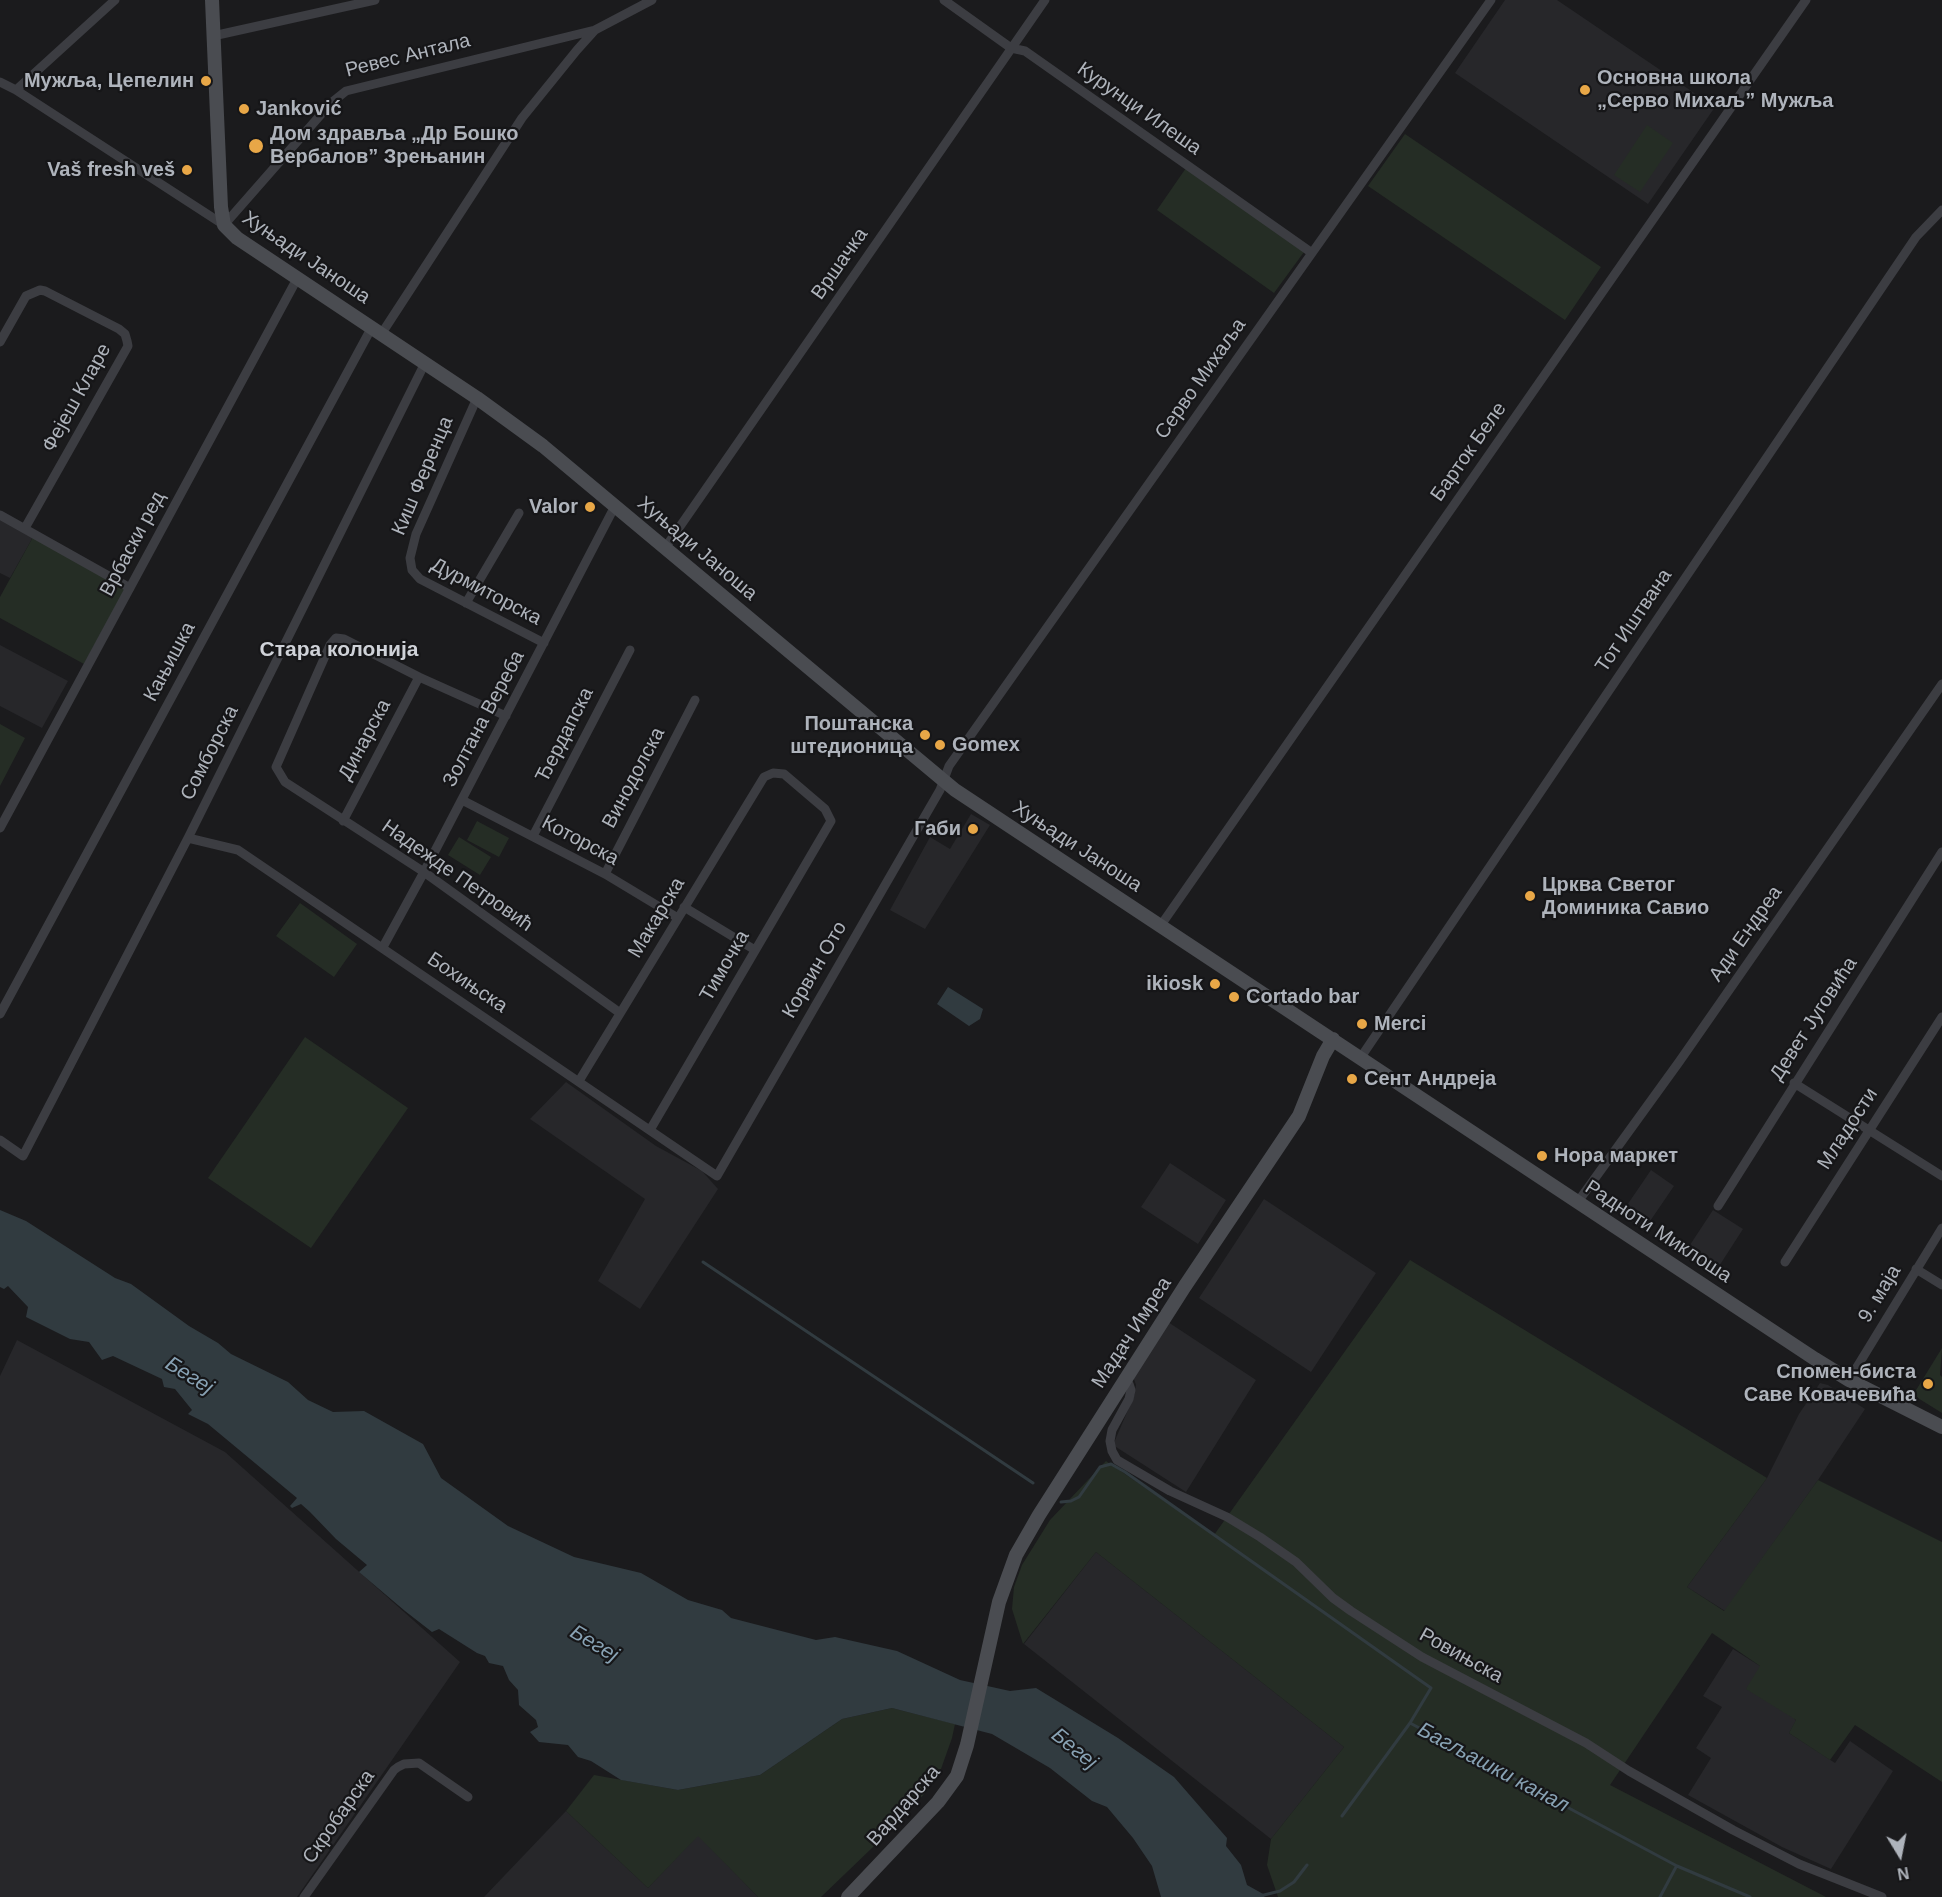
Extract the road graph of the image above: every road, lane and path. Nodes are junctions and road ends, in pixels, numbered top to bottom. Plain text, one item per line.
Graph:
1 (115, 0) edge
2 (212, 0) edge
3 (375, 0) edge
4 (944, 0) edge
5 (1045, 0) edge
6 (1491, 0) edge
7 (1806, 0) edge
8 (649, 1) edge
9 (595, 30) junction
10 (213, 36) junction
11 (1011, 48) junction
12 (0, 82) edge
13 (16, 90) junction
14 (1942, 210) edge
15 (224, 225) junction
16 (1312, 253) junction
17 (298, 277) junction
18 (377, 330) junction
19 (0, 342) edge
20 (425, 363) junction
21 (477, 398) junction
22 (615, 506) junction
23 (519, 513) dead end
24 (0, 515) edge
25 (25, 528) junction
26 (665, 548) junction
27 (412, 570) joint
28 (130, 588) junction
29 (466, 603) junction
30 (544, 643) junction
31 (630, 650) dead end
32 (419, 677) junction
33 (1942, 684) edge
34 (695, 700) dead end
35 (506, 716) junction
36 (767, 774) joint
37 (943, 781) junction
38 (462, 800) junction
39 (344, 821) junction
40 (0, 828) edge
41 (533, 836) junction
42 (188, 838) junction
43 (1942, 852) edge
44 (424, 872) junction
45 (605, 874) junction
46 (684, 907) junction
47 (678, 918) junction
48 (1161, 925) junction
49 (383, 947) junction
50 (755, 950) junction
51 (0, 1014) edge
52 (620, 1014) junction
53 (1942, 1017) edge
54 (1333, 1039) junction
55 (1361, 1057) junction
56 (579, 1081) junction
57 (1794, 1083) junction
58 (650, 1130) junction
59 (1869, 1130) junction
60 (0, 1140) edge
61 (717, 1176) joint
62 (1942, 1176) edge
63 (1578, 1203) junction
64 (1718, 1206) dead end
65 (1942, 1228) edge
66 (1785, 1262) dead end
67 (1916, 1269) junction
68 (1942, 1285) edge
69 (1849, 1380) junction
70 (1124, 1381) junction
71 (1942, 1427) edge
72 (986, 1659) joint
73 (468, 1797) dead end
74 (304, 1897) edge
75 (848, 1897) edge
76 (1882, 1897) edge

1 - 13 street
2 - 10 street
3 - 10 street
4 - 11 street, Курунци Илеша
5 - 11 street, Вршачка
6 - 16 street, Серво Михаља
7 - 48 street, Барток Беле
8 - 9 street
9 - 15 street, Ревес Антала
9 - 18 street, Кањишка
10 - 15 street
11 - 16 street, Курунци Илеша
11 - 26 street, Вршачка
12 - 13 street, Хуњади Јаноша
13 - 15 street, Хуњади Јаноша
14 - 55 street, Тот Иштвана
15 - 17 street, Хуњади Јаноша
16 - 37 street, Серво Михаља
17 - 18 street, Хуњади Јаноша
17 - 28 street, Врбаски ред
18 - 20 street, Хуњади Јаноша
18 - 51 street, Кањишка
19 - 25 street, Фејеш Кларе
20 - 21 street, Хуњади Јаноша
20 - 42 street, Сомборска
21 - 22 street, Хуњади Јаноша
21 - 27 street, Киш Ференца
22 - 26 street, Хуњади Јаноша
22 - 30 street, Золтана Вереба
23 - 29 street
24 - 25 street
25 - 28 street
26 - 37 street, Хуњади Јаноша
27 - 29 street, Дурмиторска
28 - 40 street, Врбаски ред
29 - 30 street, Дурмиторска
30 - 35 street, Золтана Вереба
31 - 41 street, Ђердапска
32 - 35 street
32 - 39 street, Динарска
32 - 39 street, Надежде Петровић
33 - 63 street, Ади Ендреа
34 - 45 street, Винодолска
35 - 38 street, Золтана Вереба
36 - 46 street, Макарска
36 - 50 street, Тимочка
37 - 48 street, Хуњади Јаноша
37 - 61 street, Корвин Ото
38 - 41 street, Которска
38 - 44 street, Золтана Вереба
39 - 44 street, Надежде Петровић
41 - 45 street, Которска
42 - 49 street, Бохињска
42 - 60 street, Сомборска
43 - 57 street, Девет Југовића
44 - 49 street, Золтана Вереба
44 - 52 street, Надежде Петровић
45 - 47 street, Которска
46 - 47 street, Макарска
46 - 50 street
47 - 52 street, Макарска
48 - 54 street, Хуњади Јаноша
49 - 56 street, Бохињска
50 - 58 street, Тимочка
52 - 56 street, Макарска
53 - 59 street, Младости
54 - 55 street, Хуњади Јаноша
54 - 70 street, Мадач Имреа
55 - 63 street, Радноти Миклоша
56 - 58 street, Бохињска
57 - 59 street
57 - 64 street, Девет Југовића
58 - 61 street, Бохињска
59 - 62 street
59 - 66 street, Младости
63 - 69 street, Радноти Миклоша
65 - 67 street, 9. маја
67 - 68 street
67 - 69 street, 9. маја
69 - 71 street, Радноти Миклоша
70 - 72 street, Мадач Имреа
70 - 76 street, Ровињска
72 - 75 street, Вардарска
73 - 74 street, Скробарска

